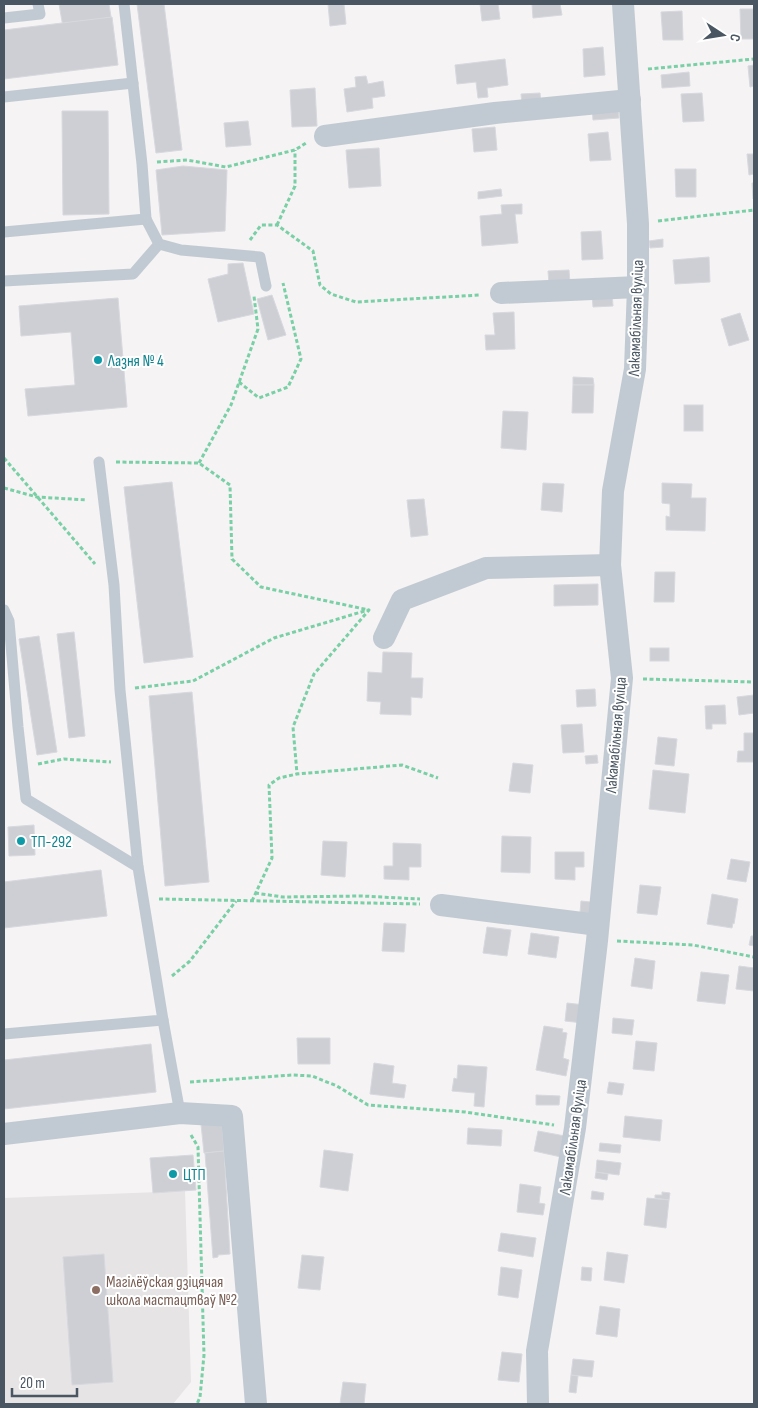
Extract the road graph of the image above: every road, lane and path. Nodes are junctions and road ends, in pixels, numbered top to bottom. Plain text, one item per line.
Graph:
1 (38, 4) edge
2 (124, 4) edge
3 (623, 4) edge
4 (4, 18) edge
5 (754, 60) edge
6 (627, 71) junction
7 (133, 83) junction
8 (4, 97) edge
9 (630, 100) junction
10 (325, 136) joint
11 (295, 150) junction
12 (142, 164) junction
13 (754, 210) edge
14 (146, 219) junction
15 (638, 224) junction
16 (277, 225) junction
17 (4, 232) edge
18 (159, 244) junction
19 (240, 255) junction
20 (4, 281) edge
21 (266, 286) junction
22 (638, 287) junction
23 (501, 293) joint
24 (239, 382) junction
25 (4, 458) edge
26 (99, 462) joint
27 (200, 463) junction
28 (4, 488) edge
29 (37, 497) junction
30 (103, 501) junction
31 (610, 565) junction
32 (114, 585) junction
33 (402, 600) junction
34 (4, 610) edge
35 (369, 610) junction
36 (384, 638) dead end
37 (622, 678) junction
38 (754, 682) edge
39 (120, 690) junction
40 (128, 763) junction
41 (23, 767) junction
42 (297, 774) junction
43 (438, 778) dead end
44 (138, 867) junction
45 (255, 893) junction
46 (143, 899) junction
47 (236, 901) junction
48 (252, 901) junction
49 (441, 905) junction
50 (597, 933) junction
51 (754, 957) edge
52 (158, 989) junction
53 (163, 1020) junction
54 (4, 1034) edge
55 (173, 1083) junction
56 (180, 1113) junction
57 (575, 1128) junction
58 (4, 1134) edge
59 (197, 1404) edge
60 (256, 1404) edge
61 (538, 1404) edge

1 - 4 lane
2 - 7 lane
3 - 6 street, Лакамабільная вуліца
5 - 6 path
6 - 9 street, Лакамабільная вуліца
7 - 8 lane
7 - 12 lane
9 - 10 street
9 - 15 street, Лакамабільная вуліца
10 - 11 path
11 - 12 path
11 - 16 path
12 - 14 lane
13 - 15 path
14 - 17 lane
14 - 18 lane
15 - 22 street, Лакамабільная вуліца
16 - 19 path
16 - 23 path
18 - 19 lane
18 - 20 lane
19 - 21 lane
21 - 24 path
21 - 24 path
22 - 23 street
22 - 31 street, Лакамабільная вуліца
24 - 27 path
25 - 29 path
26 - 27 path
26 - 30 lane
27 - 35 path
28 - 29 path
29 - 30 path
29 - 32 path
30 - 32 lane
31 - 33 street
31 - 37 street, Лакамабільная вуліца
32 - 39 lane
33 - 35 path
33 - 36 street
34 - 41 lane
35 - 39 path
35 - 42 path
37 - 38 path
37 - 50 street, Лакамабільная вуліца
39 - 40 lane
40 - 41 path
40 - 44 lane
41 - 44 lane
42 - 43 path
42 - 45 path
44 - 46 lane
45 - 48 path
45 - 49 path
46 - 47 path
46 - 52 lane
47 - 48 path
47 - 52 path
48 - 49 path
49 - 50 street
50 - 51 path
50 - 57 street, Лакамабільная вуліца
52 - 53 lane
53 - 54 lane
53 - 55 lane
55 - 56 lane
55 - 57 path
56 - 58 street
56 - 59 path
56 - 60 street
57 - 61 street, Лакамабільная вуліца

